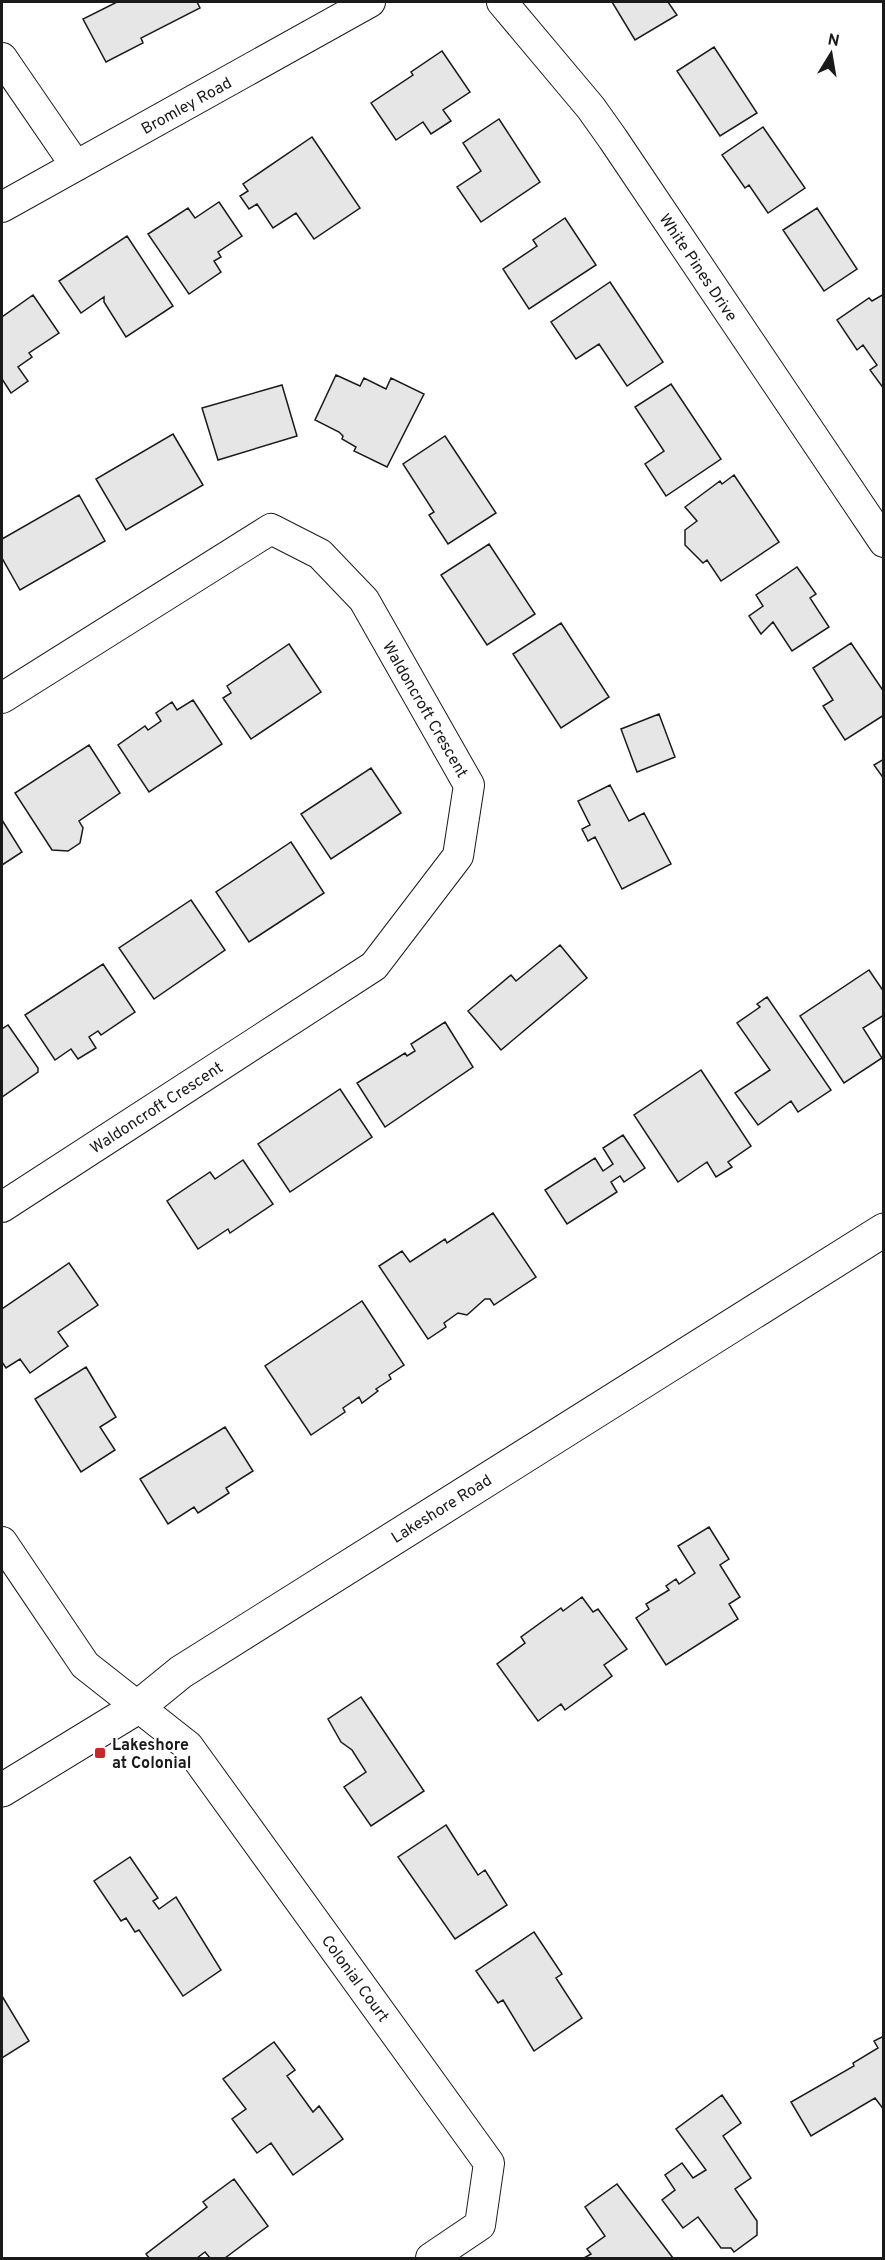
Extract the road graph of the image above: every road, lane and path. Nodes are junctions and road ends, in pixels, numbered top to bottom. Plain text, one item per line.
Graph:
1 (370, 2) edge
2 (502, 2) edge
3 (2, 58) edge
4 (76, 166) junction
5 (2, 207) edge
6 (884, 542) edge
7 (2, 698) edge
8 (2, 1208) edge
9 (884, 1230) edge
10 (2, 1542) edge
11 (138, 1707) junction
12 (2, 1790) edge
13 (431, 2259) edge

1 - 4 street, Bromley Road
2 - 6 street, White Pines Drive
3 - 4 street
4 - 5 street, Bromley Road
7 - 8 street, Waldoncroft Crescent
9 - 11 main road, Lakeshore Road
10 - 11 street, Colonial Court
11 - 12 main road, Lakeshore Road
11 - 13 street, Colonial Court

